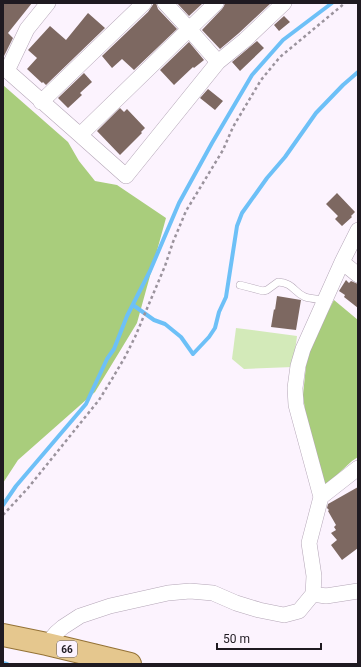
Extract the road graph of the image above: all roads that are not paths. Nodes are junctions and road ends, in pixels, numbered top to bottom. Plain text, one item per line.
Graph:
1 (48, 3) edge
2 (144, 3) edge
3 (165, 3) edge
4 (216, 3) edge
5 (284, 3) edge
6 (189, 29) junction
7 (218, 62) junction
8 (5, 69) edge
9 (42, 102) junction
10 (80, 136) junction
11 (358, 230) edge
12 (342, 262) junction
13 (358, 275) edge
14 (240, 285) dead end
15 (324, 300) junction
16 (358, 468) edge
17 (321, 497) junction
18 (358, 585) edge
19 (358, 590) edge
20 (313, 594) junction
21 (3, 635) edge
22 (47, 644) junction
23 (130, 664) edge

1 - 8 street
2 - 9 street
3 - 6 street
4 - 6 street
5 - 7 street
6 - 7 street
6 - 10 street
7 - 10 street
8 - 9 street
9 - 10 street
11 - 12 street
12 - 13 street
12 - 15 street
14 - 15 lane
15 - 17 street
16 - 17 street
17 - 20 street
18 - 19 street
19 - 20 street
20 - 22 street
21 - 22 main road, 66
22 - 23 main road, 66

